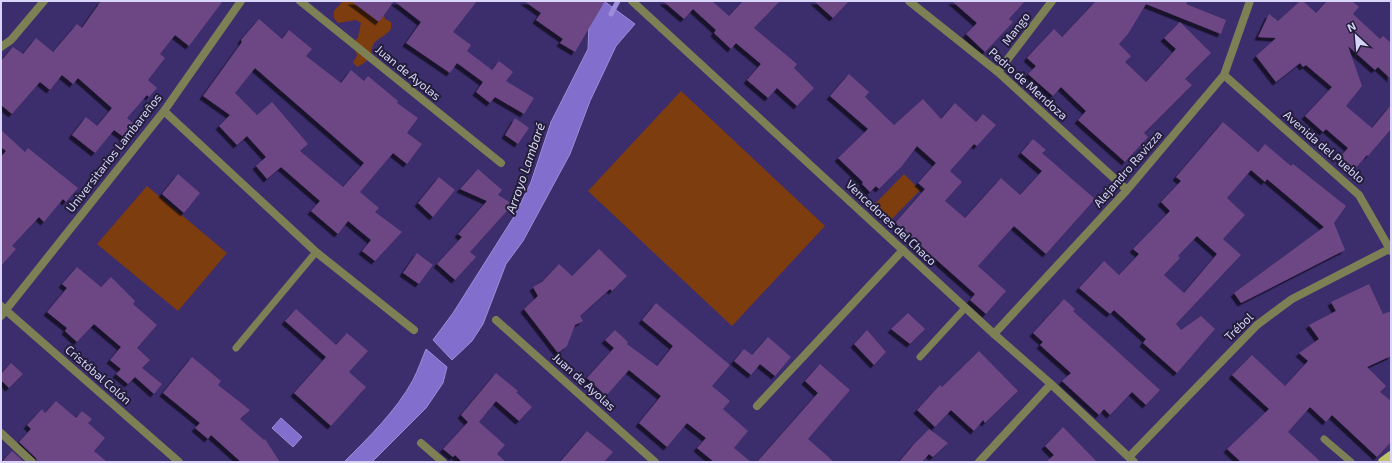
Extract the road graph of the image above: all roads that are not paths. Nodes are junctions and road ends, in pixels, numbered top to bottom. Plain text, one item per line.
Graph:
1 (44, 1) edge
2 (241, 1) edge
3 (300, 1) edge
4 (909, 1) edge
5 (1052, 1) edge
6 (1250, 1) edge
7 (635, 4) edge
8 (1, 47) edge
9 (998, 72) junction
10 (1224, 75) junction
11 (164, 111) junction
12 (502, 163) dead end
13 (1128, 190) junction
14 (1391, 249) edge
15 (903, 250) junction
16 (316, 252) junction
17 (966, 308) junction
18 (3, 311) edge
19 (496, 320) dead end
20 (414, 330) dead end
21 (994, 334) junction
22 (236, 348) dead end
23 (920, 357) dead end
24 (1051, 384) junction
25 (757, 406) dead end
26 (1, 433) edge
27 (1324, 438) dead end
28 (422, 443) dead end
29 (1391, 456) edge
30 (1132, 459) edge
31 (32, 462) edge
32 (179, 462) edge
33 (443, 462) edge
34 (655, 462) edge
35 (979, 462) edge
36 (1351, 462) edge
37 (1383, 462) edge

1 - 8 street
2 - 11 street, Universitarios Lambareños
3 - 12 street, Juan de Ayolas
4 - 9 street, Pedro de Mendoza
5 - 9 street, Mango
6 - 10 street, Alejandro Ravizza
7 - 15 street, Vencedores del Chaco
9 - 13 street, Pedro de Mendoza
10 - 13 street, Alejandro Ravizza
10 - 14 street, Avenida del Pueblo
11 - 16 street
11 - 18 street, Universitarios Lambareños
13 - 21 street, Alejandro Ravizza
14 - 30 street, Trébol
15 - 17 street, Vencedores del Chaco
15 - 25 street
16 - 20 street
16 - 22 lane
17 - 21 street, Vencedores del Chaco
17 - 23 lane
18 - 32 street, Cristóbal Colón
19 - 34 street, Juan de Ayolas
21 - 24 street, Vencedores del Chaco
24 - 30 street, Vencedores del Chaco
24 - 35 street
26 - 31 street
27 - 36 lane
28 - 33 street
29 - 37 main road

